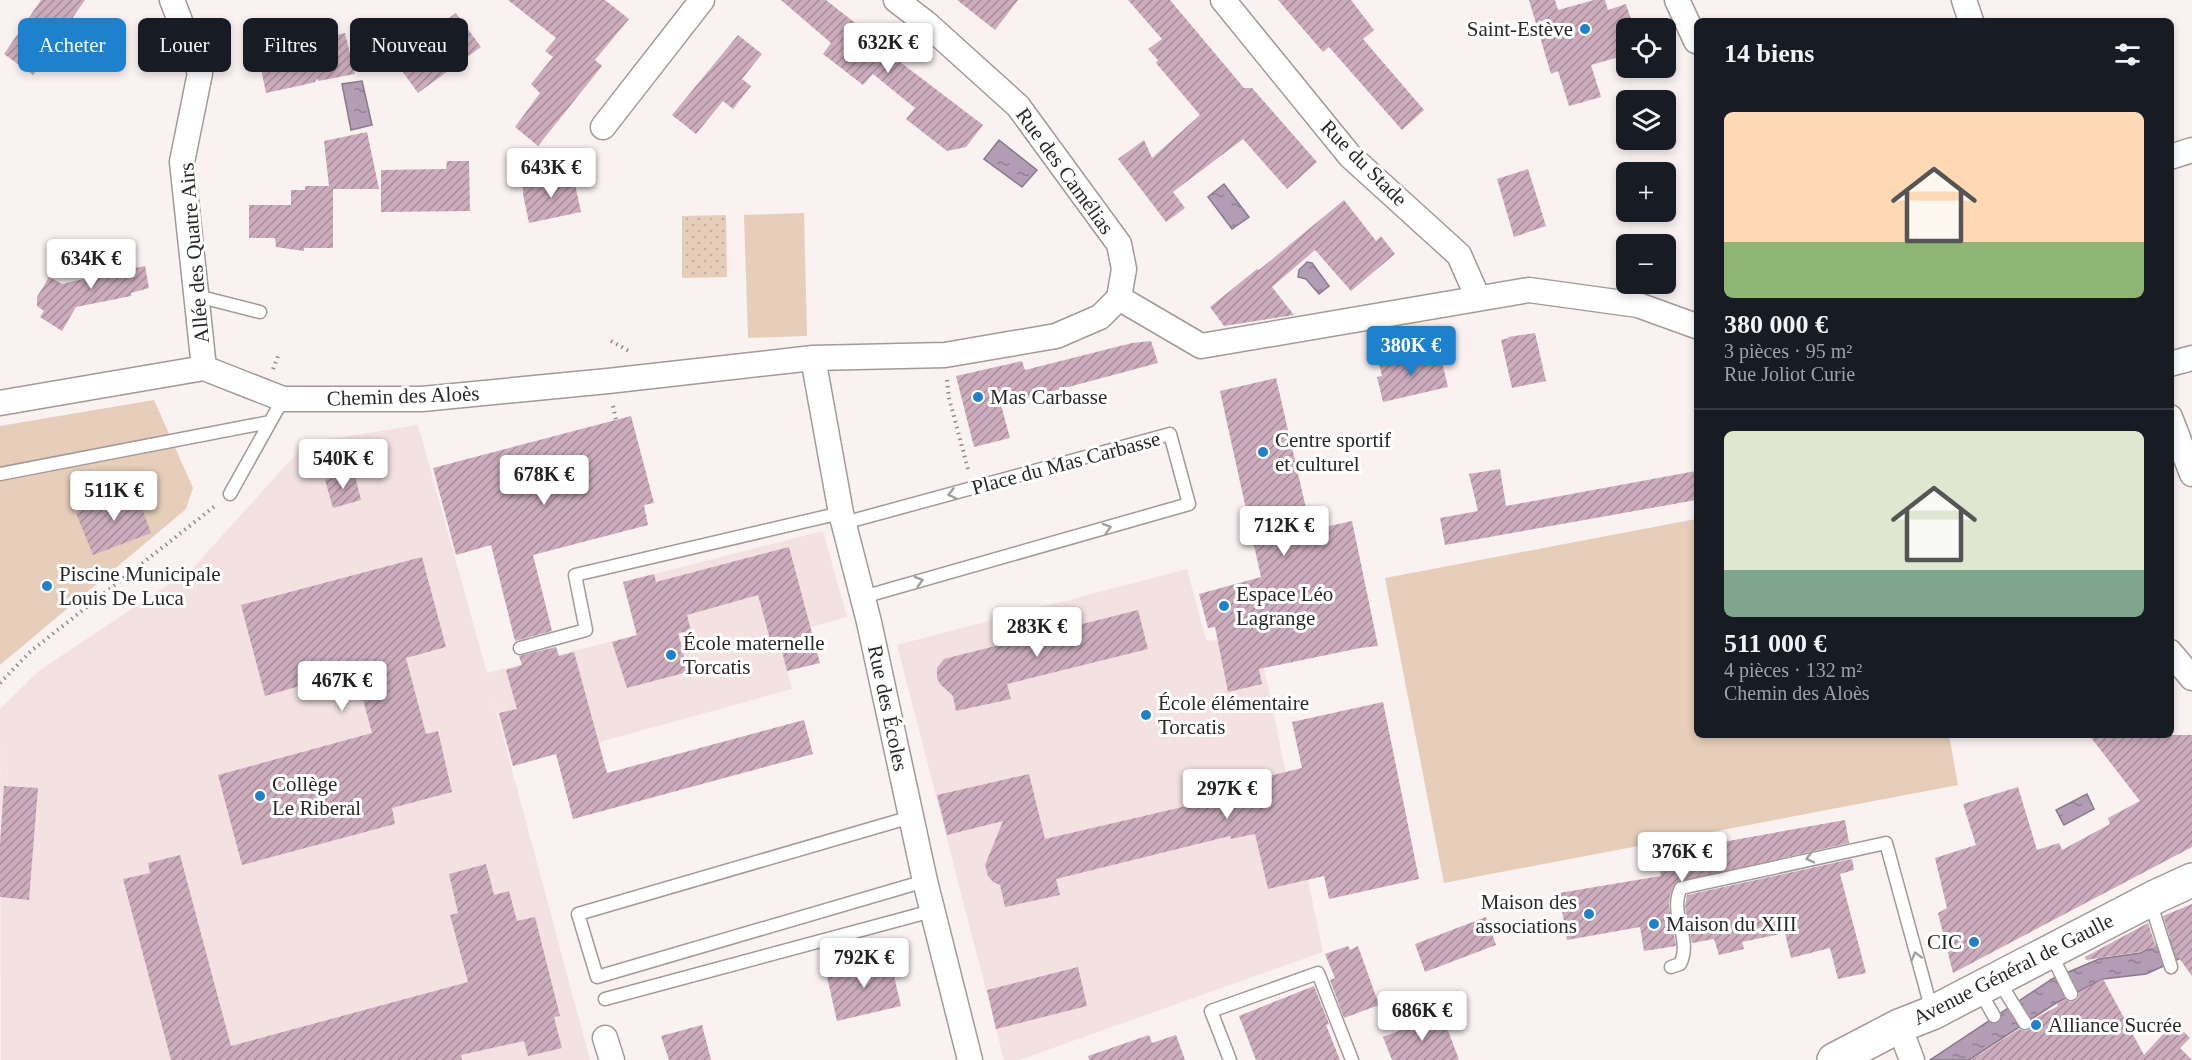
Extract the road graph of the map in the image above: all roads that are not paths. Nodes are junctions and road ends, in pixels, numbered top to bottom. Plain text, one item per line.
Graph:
1 (172, 0) edge
2 (702, 0) edge
3 (896, 0) edge
4 (1223, 0) edge
5 (1677, 0) edge
6 (1964, 0) edge
7 (1970, 18) edge
8 (1694, 37) edge
9 (603, 127) dead end
10 (2192, 150) edge
11 (2174, 156) edge
12 (197, 296) junction
13 (1119, 298) junction
14 (1478, 298) junction
15 (260, 312) dead end
16 (1694, 325) edge
17 (813, 358) junction
18 (2192, 358) edge
19 (2174, 363) edge
20 (204, 368) junction
21 (283, 399) junction
22 (0, 403) edge
23 (270, 422) junction
24 (2174, 427) edge
25 (0, 474) edge
26 (2192, 474) edge
27 (230, 494) road end
28 (842, 518) junction
29 (863, 597) junction
30 (520, 648) dead end
31 (2180, 655) edge
32 (2192, 678) edge
33 (911, 817) junction
34 (2192, 880) edge
35 (925, 881) junction
36 (2149, 900) junction
37 (932, 911) junction
38 (2055, 962) junction
39 (1671, 967) dead end
40 (2171, 967) dead end
41 (1996, 990) junction
42 (2071, 994) dead end
43 (605, 999) dead end
44 (1932, 1013) junction
45 (1994, 1017) dead end
46 (2025, 1023) dead end
47 (1899, 1026) junction
48 (970, 1059) edge
49 (1230, 1060) edge
50 (1352, 1060) edge
51 (1834, 1060) edge
52 (1912, 1060) edge

1 - 12 street, Allée des Quatre Airs
2 - 9 street
3 - 13 street, Rue des Camélias
4 - 14 street, Rue du Stade
5 - 8 street
6 - 7 street
10 - 11 street
12 - 15 lane
12 - 20 street, Allée des Quatre Airs
13 - 14 street
13 - 17 street, Chemin des Aloès
14 - 16 street
17 - 21 street, Chemin des Aloès
17 - 28 street, Rue des Écoles
18 - 19 street
20 - 21 street, Chemin des Aloès
20 - 22 street
21 - 23 lane
23 - 25 lane
23 - 27 lane
24 - 26 street
28 - 29 street, Rue des Écoles
29 -> 28 lane, Place du Mas Carbasse
28 - 30 lane, Place du Mas Carbasse
29 - 33 street, Rue des Écoles
31 - 32 street
33 - 35 street, Rue des Écoles
33 - 35 lane
34 - 36 main road, Avenue Général de Gaulle
35 - 37 street, Rue des Écoles
36 - 38 main road, Avenue Général de Gaulle
36 - 40 lane
37 - 43 lane
37 - 48 street, Rue des Écoles
38 - 41 main road, Avenue Général de Gaulle
38 - 42 lane
44 -> 39 lane
41 - 44 main road, Avenue Général de Gaulle
41 - 45 lane
41 - 46 lane
44 - 47 main road, Avenue Général de Gaulle
47 - 51 main road, Avenue Général de Gaulle
47 - 52 street
49 - 50 lane

